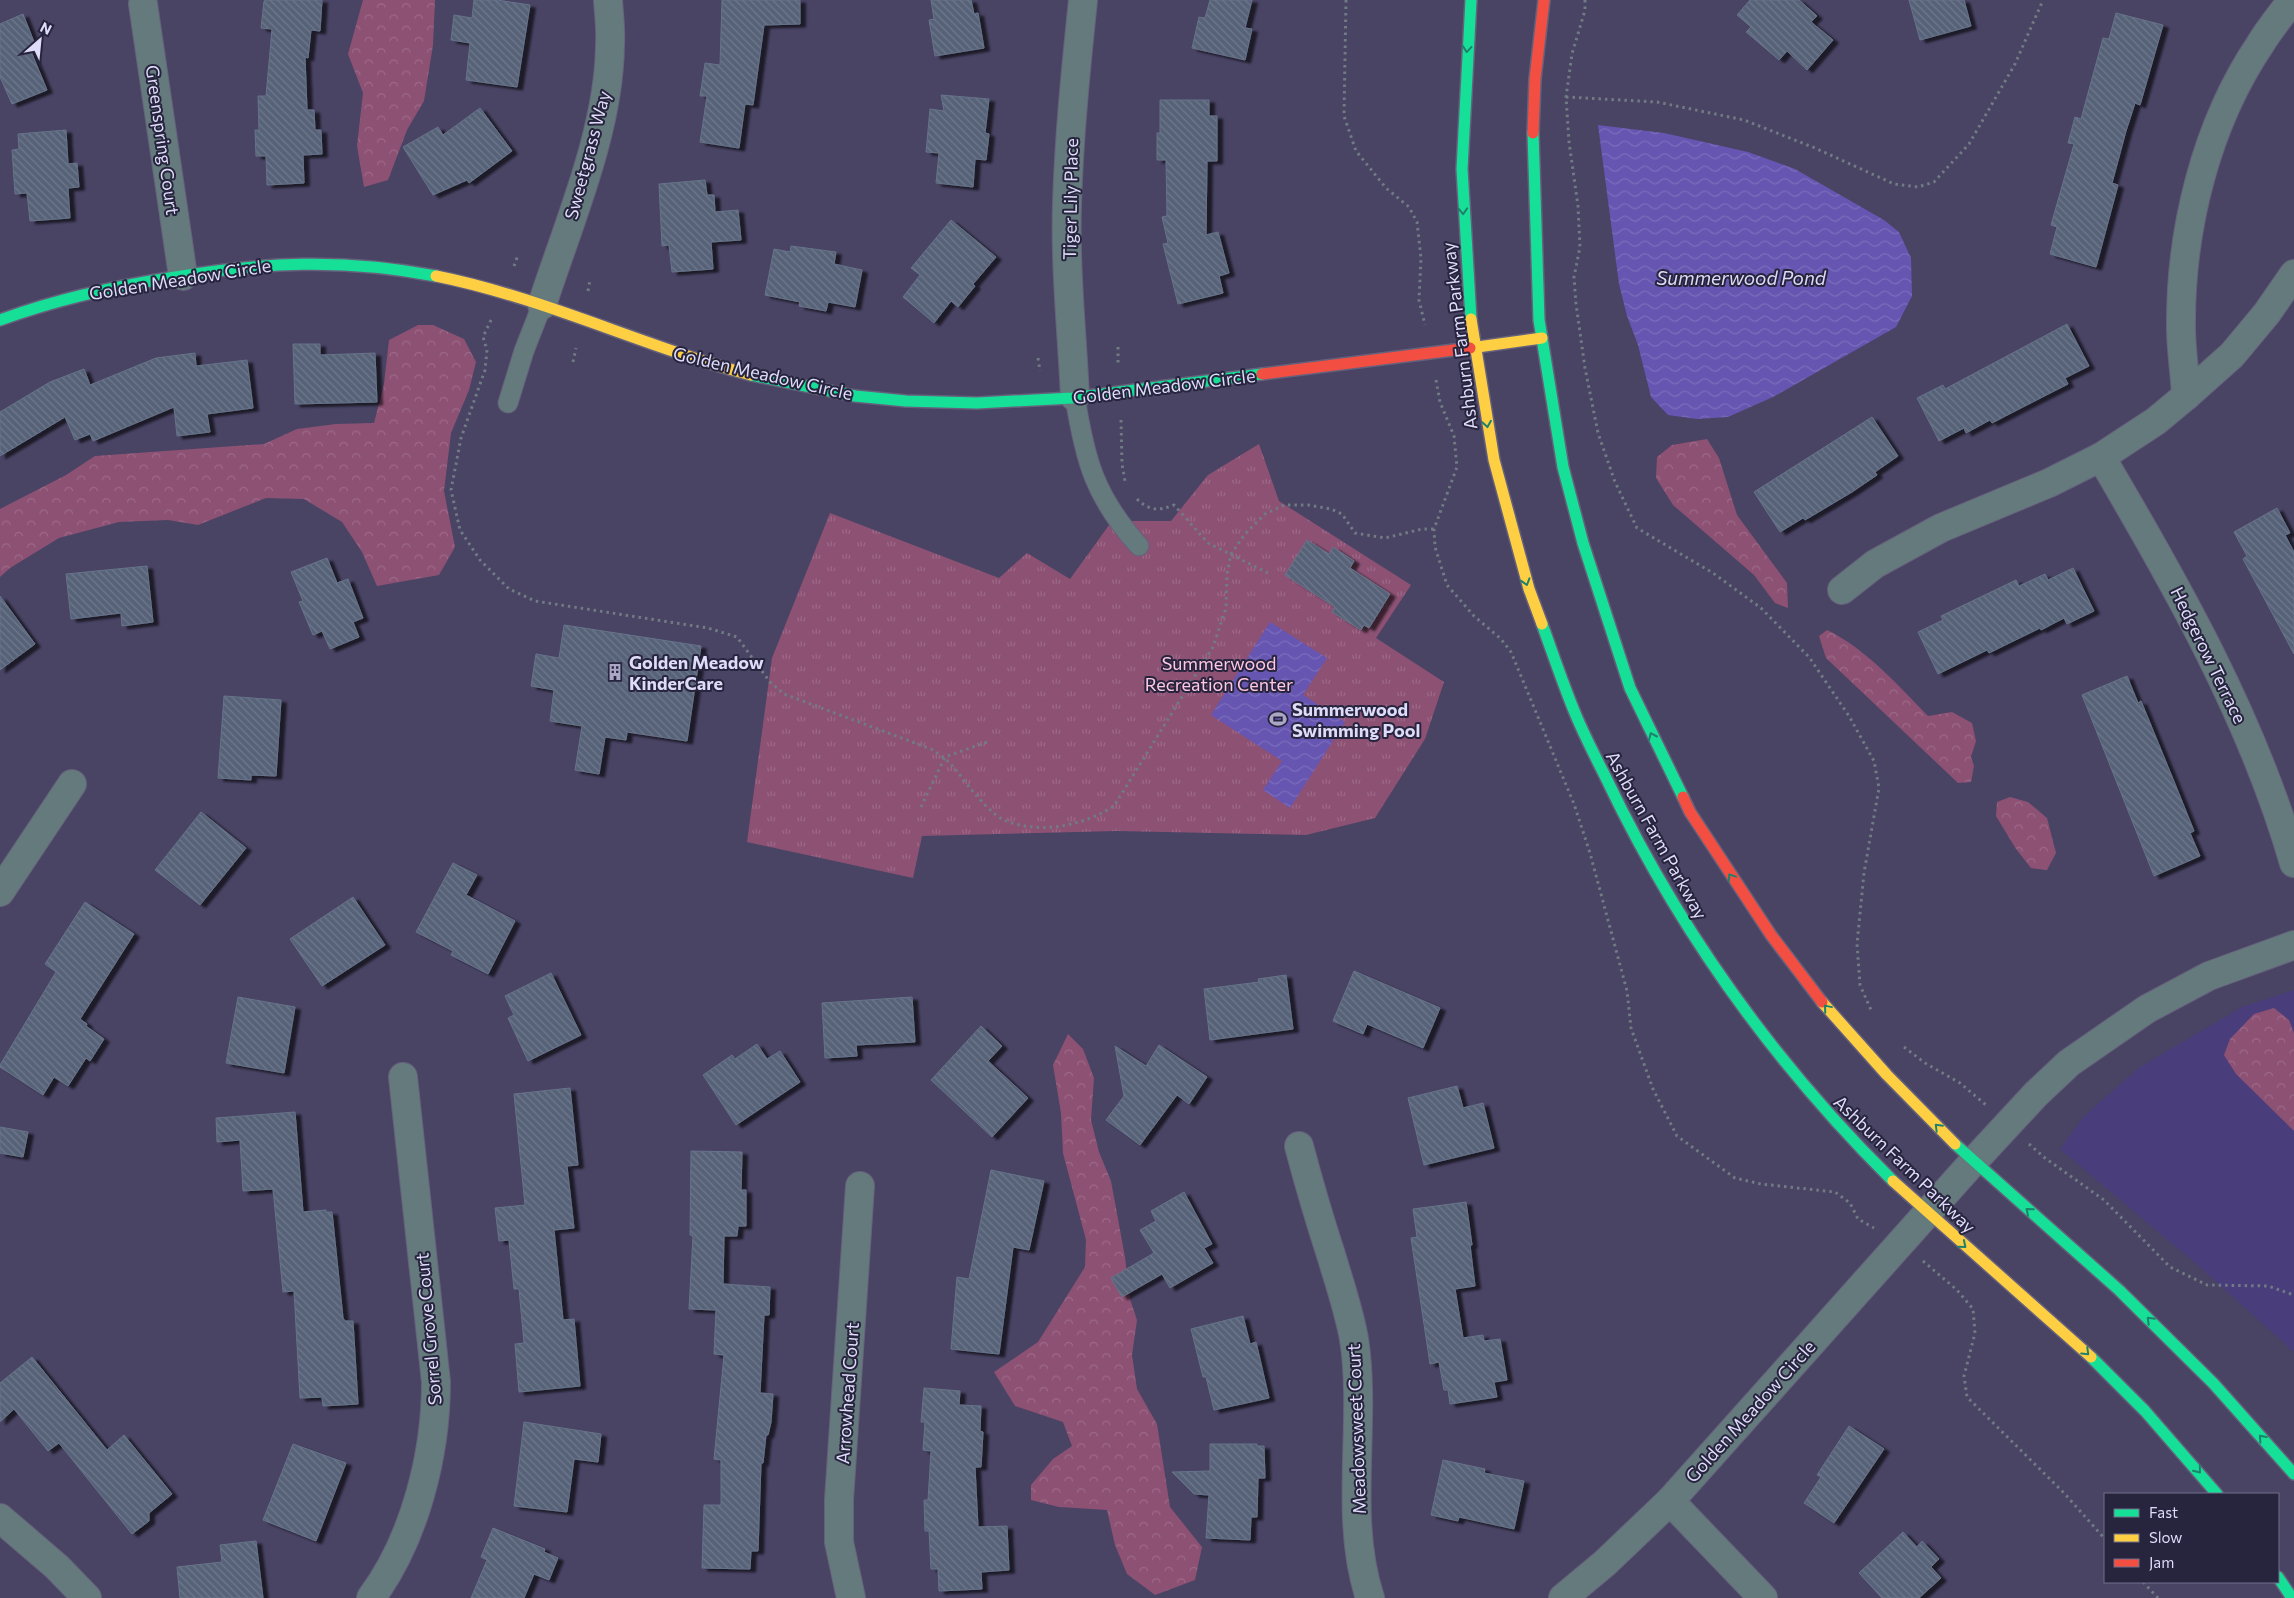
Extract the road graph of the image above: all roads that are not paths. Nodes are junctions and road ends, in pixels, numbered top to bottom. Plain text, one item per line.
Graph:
1 (608, 0) edge
2 (1083, 0) edge
3 (1471, 0) edge
4 (1544, 0) edge
5 (2292, 0) edge
6 (143, 4) dead end
7 (2294, 274) edge
8 (183, 276) junction
9 (542, 305) junction
10 (0, 320) edge
11 (1542, 338) junction
12 (1474, 347) junction
13 (2186, 396) junction
14 (1075, 397) junction
15 (508, 404) dead end
16 (2101, 457) junction
17 (1139, 546) dead end
18 (1842, 590) dead end
19 (72, 784) dead end
20 (2294, 863) edge
21 (0, 892) edge
22 (2294, 945) edge
23 (403, 1077) dead end
24 (1299, 1146) dead end
25 (1973, 1162) junction
26 (860, 1186) dead end
27 (1926, 1214) junction
28 (2294, 1474) edge
29 (2216, 1493) edge
30 (1670, 1501) junction
31 (0, 1518) edge
32 (2279, 1578) edge
33 (88, 1598) edge
34 (371, 1598) edge
35 (851, 1598) edge
36 (1370, 1598) edge
37 (1563, 1598) edge
38 (1763, 1598) edge
39 (2292, 1598) edge

1 - 9 street, Sweetgrass Way
2 - 14 street, Tiger Lily Place
3 -> 12 main road, Ashburn Farm Parkway
4 - 11 main road
5 - 13 street
6 - 8 street, Greenspring Court
7 - 13 street
8 - 9 main road, Golden Meadow Circle
8 - 10 main road, Golden Meadow Circle
9 - 14 main road, Golden Meadow Circle
9 - 15 lane
11 - 12 main road, Golden Meadow Circle
25 -> 11 main road
12 - 14 main road, Golden Meadow Circle
12 -> 27 main road, Ashburn Farm Parkway
13 - 16 street
14 - 17 lane
16 - 18 street
16 - 20 street, Hedgerow Terrace
19 - 21 street
22 - 25 street, Golden Meadow Circle
23 - 34 street, Sorrel Grove Court
24 - 36 street, Meadowsweet Court
25 - 27 street, Golden Meadow Circle
28 -> 25 main road
26 - 35 street, Arrowhead Court
27 -> 29 main road, Ashburn Farm Parkway
27 - 30 street, Golden Meadow Circle
30 - 37 street, Golden Meadow Circle
30 - 38 street
31 - 33 street
32 - 39 main road

